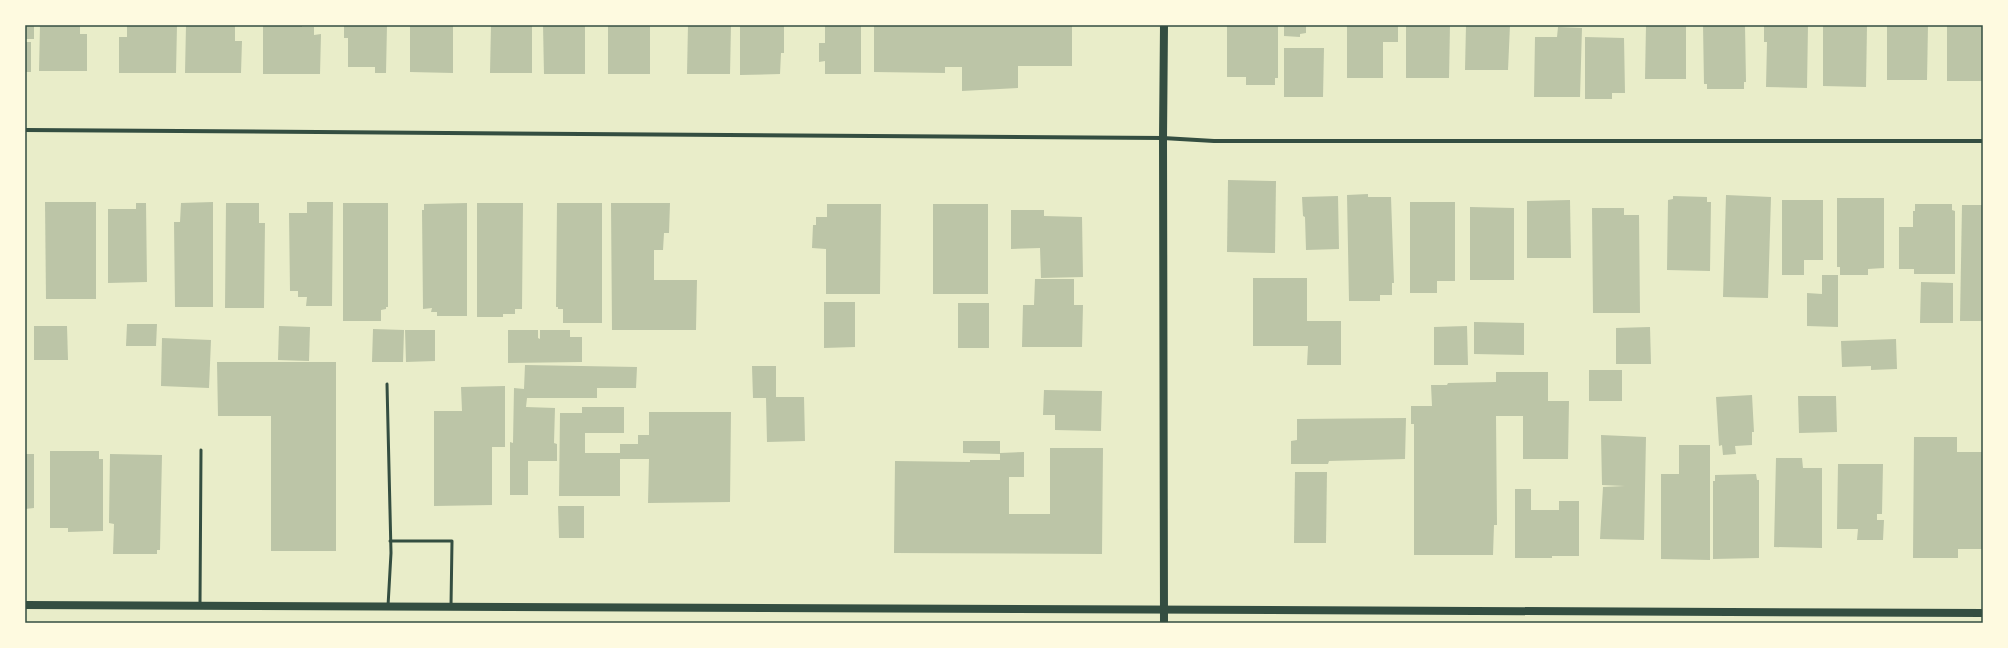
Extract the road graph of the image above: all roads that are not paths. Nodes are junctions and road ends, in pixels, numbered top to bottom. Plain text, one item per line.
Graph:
1 (1164, 25) edge
2 (25, 130) edge
3 (1162, 138) junction
4 (1983, 142) edge
5 (387, 384) dead end
6 (201, 450) dead end
7 (390, 541) junction
8 (25, 605) edge
9 (200, 605) junction
10 (388, 606) junction
11 (451, 606) junction
12 (1165, 609) junction
13 (1983, 613) edge
14 (1164, 623) edge

1 - 3 main road
2 - 3 street
3 - 4 street
3 - 12 main road
5 - 7 lane
6 - 9 lane
7 - 10 lane
7 - 11 lane
8 - 9 main road
9 - 10 main road
10 - 11 main road
11 - 12 main road
12 - 13 main road
12 - 14 main road

